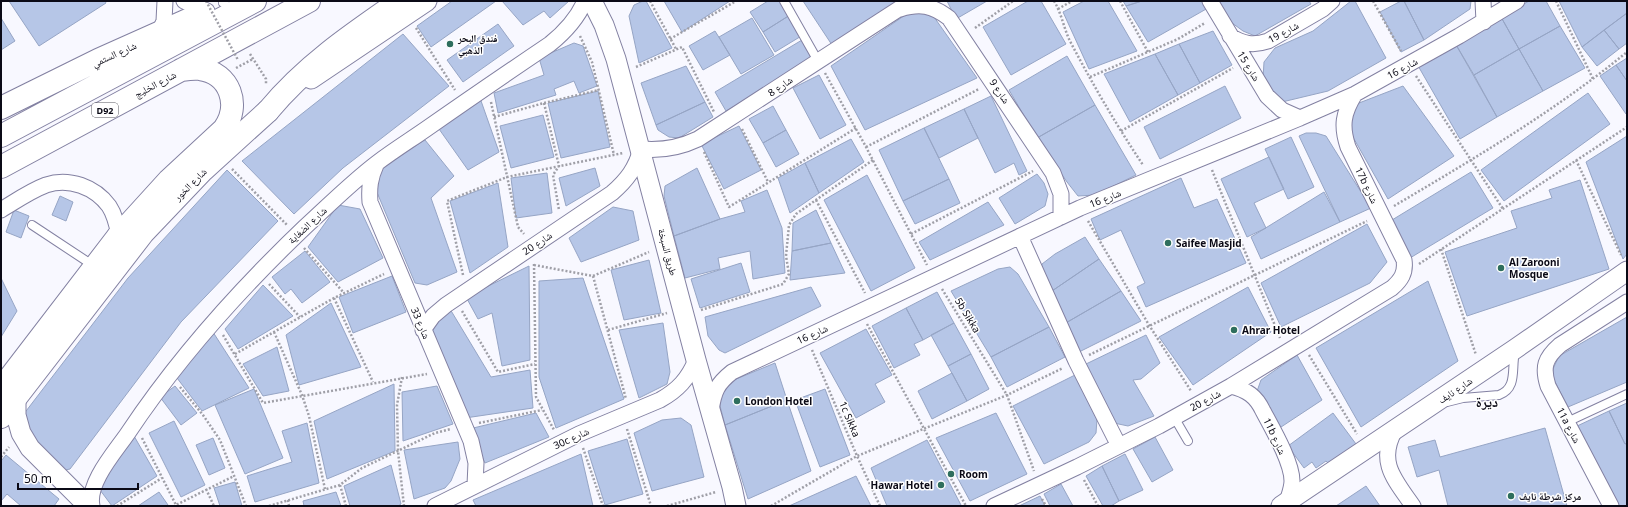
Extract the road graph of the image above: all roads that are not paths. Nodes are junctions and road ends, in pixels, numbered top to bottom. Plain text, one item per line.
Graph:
1 (166, 1) edge
2 (184, 1) edge
3 (255, 1) edge
4 (309, 1) edge
5 (427, 1) edge
6 (585, 1) edge
7 (592, 1) edge
8 (784, 1) edge
9 (1210, 1) edge
10 (1332, 1) edge
11 (1482, 1) edge
12 (1517, 1) edge
13 (218, 4) edge
14 (905, 5) edge
15 (404, 8) edge
16 (1484, 22) junction
17 (159, 33) junction
18 (1230, 36) junction
19 (818, 61) junction
20 (178, 71) junction
21 (1355, 94) junction
22 (1, 108) edge
23 (1300, 118) junction
24 (1, 136) edge
25 (641, 149) junction
26 (377, 163) junction
27 (1, 167) edge
28 (1, 210) edge
29 (1061, 217) junction
30 (32, 226) dead end
31 (119, 235) junction
32 (1020, 236) junction
33 (95, 266) junction
34 (1625, 266) edge
35 (1404, 274) joint
36 (1627, 302) edge
37 (423, 330) junction
38 (1515, 349) junction
39 (696, 360) junction
40 (1231, 386) junction
41 (9, 393) edge
42 (1627, 394) edge
43 (711, 410) junction
44 (1424, 410) junction
45 (1174, 417) junction
46 (1, 418) edge
47 (1567, 422) junction
48 (1395, 430) junction
49 (1188, 441) dead end
50 (1119, 446) junction
51 (475, 485) junction
52 (1284, 504) edge
53 (88, 506) edge
54 (92, 506) edge
55 (435, 506) edge
56 (736, 506) edge
57 (994, 506) edge
58 (1413, 506) edge
59 (1611, 506) edge

1 - 17 street
2 - 13 street
3 - 24 main road, D92
4 - 20 main road, شارع الخليج / D92
5 - 15 street
6 - 26 street, شارع الضغاية
7 - 25 street, طريق السبخة
8 - 19 lane
9 - 18 street, شارع 15
10 - 18 street, شارع 19
11 - 16 street
12 - 16 street, شارع 16
13 - 17 main road, شارع الستمي
14 - 19 street, شارع 8
14 - 29 street, شارع 9
15 - 41 main road, شارع الخور
16 - 21 street, شارع 16
17 - 22 main road, شارع الستمي
18 - 23 street, شارع 15
19 - 25 street, شارع 8
20 - 27 main road, شارع الخليج / D92
20 - 31 main road, شارع الخور
21 - 23 street, شارع 16
21 - 35 street, 17b شارع
23 - 29 street, شارع 16
25 - 37 street, شارع 20
25 - 39 street, طريق السبخة
26 - 37 street, شارع 33
26 - 54 street, شارع الضغاية
28 - 31 street
29 - 32 street, شارع 16
30 - 33 lane
31 - 33 main road, شارع الخور
32 - 43 street, شارع 16
32 - 50 street
33 - 41 main road, شارع الخور
34 - 38 street, شارع نايف
35 - 40 street, شارع 20
36 - 47 street, 11a شارع
37 - 51 street, شارع 33
38 - 44 street, شارع نايف
38 - 44 lane
39 - 43 street, طريق السبخة
39 - 51 street, 30c شارع
40 - 45 street, شارع 20
40 - 52 street, 11b شارع
41 - 46 main road, شارع الخور
41 - 53 street
42 - 47 lane
43 - 56 street, طريق السبخة
44 - 48 street, شارع نايف
45 - 49 lane
45 - 50 street, شارع 20
47 - 59 street, 11a شارع
48 - 52 street, شارع نايف
48 - 58 street
50 - 57 street, شارع 20
51 - 55 street, 30c شارع

